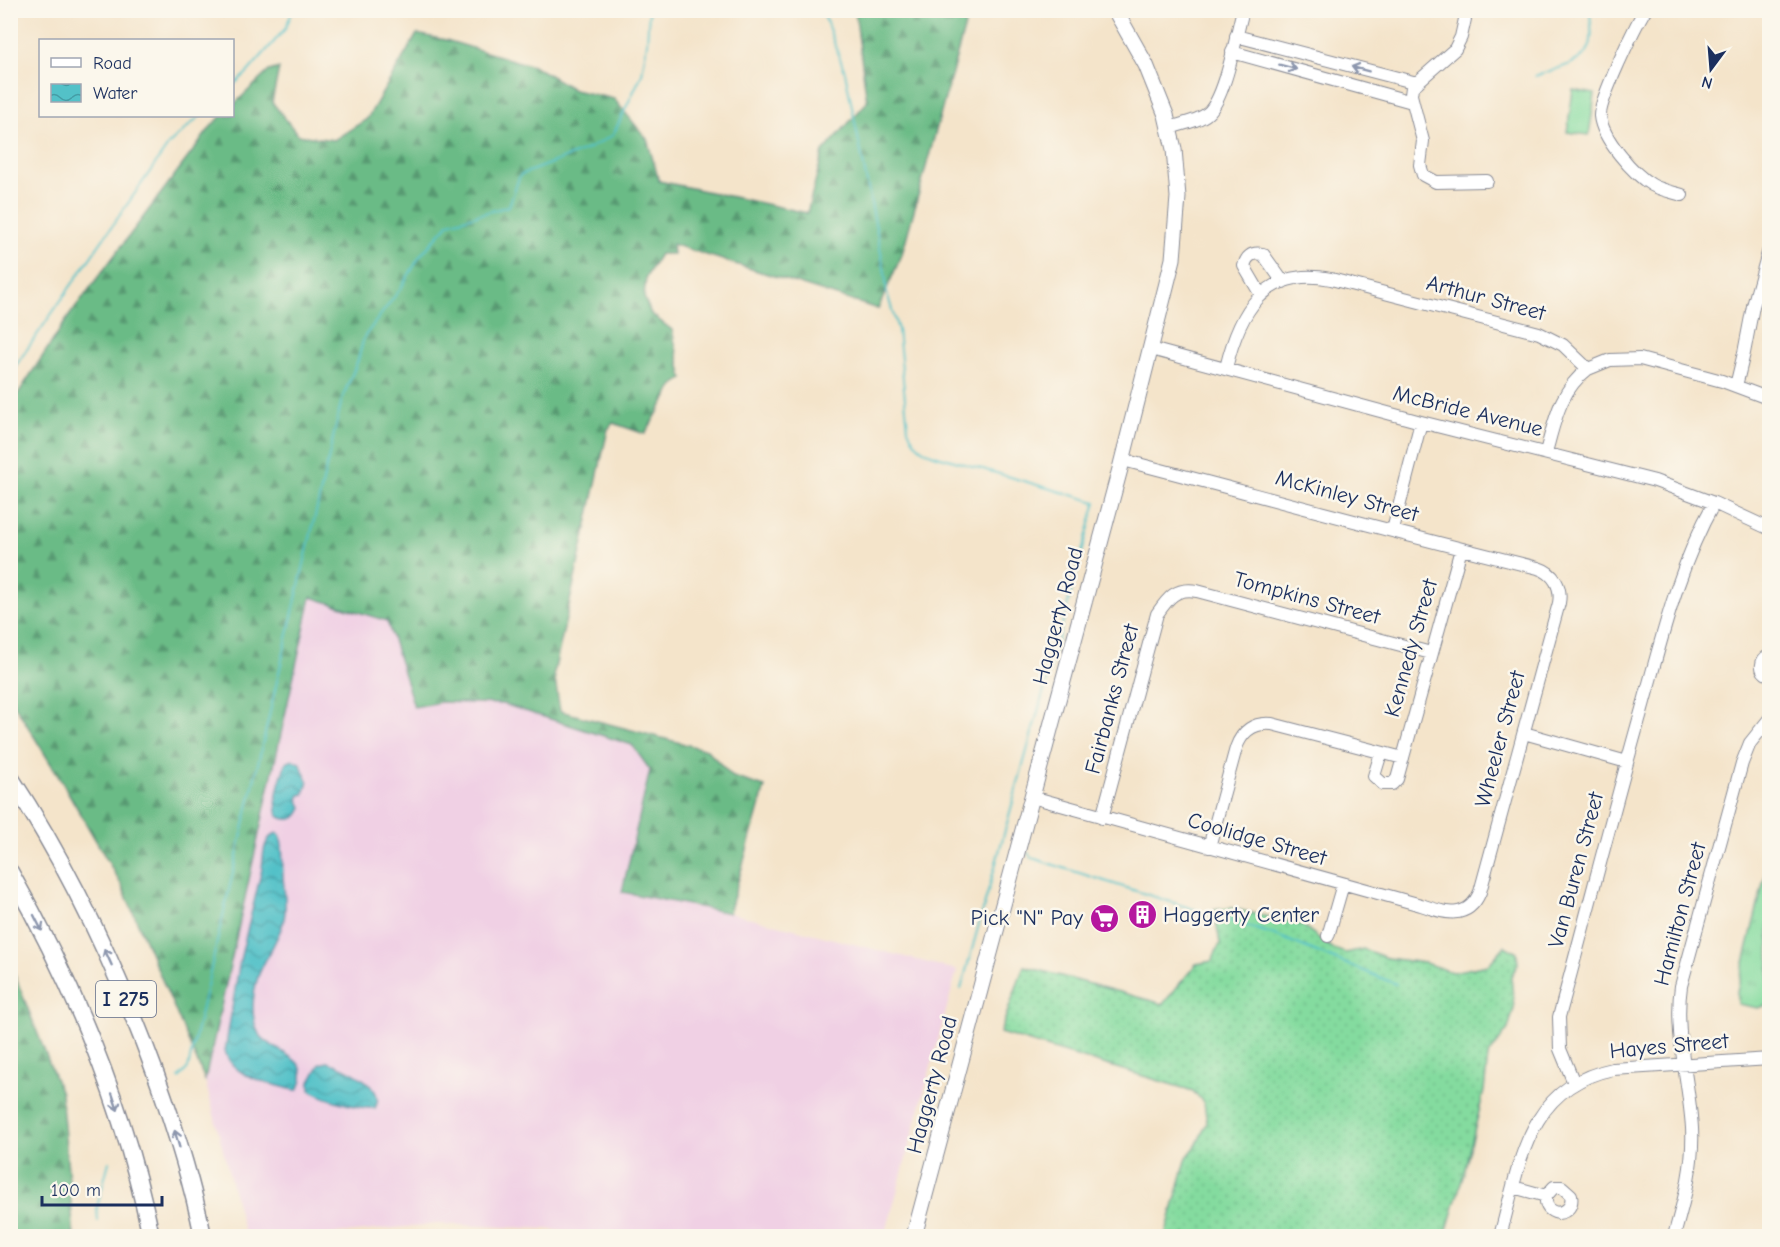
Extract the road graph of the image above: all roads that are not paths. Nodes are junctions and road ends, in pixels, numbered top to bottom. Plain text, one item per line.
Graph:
1 (1115, 10) edge
2 (1242, 10) edge
3 (1467, 10) edge
4 (1645, 10) edge
5 (1236, 36) junction
6 (1232, 52) junction
7 (1413, 93) junction
8 (1169, 128) junction
9 (1487, 181) dead end
10 (1682, 195) dead end
11 (1770, 246) edge
12 (1283, 282) junction
13 (1765, 282) edge
14 (1261, 295) junction
15 (1151, 349) junction
16 (1226, 369) junction
17 (1588, 369) junction
18 (1736, 386) junction
19 (1770, 399) edge
20 (1421, 422) junction
21 (1546, 452) junction
22 (1123, 459) junction
23 (1714, 503) junction
24 (1770, 529) edge
25 (1393, 530) junction
26 (1461, 549) junction
27 (1556, 580) joint
28 (1171, 595) joint
29 (1431, 653) junction
30 (1770, 655) edge
31 (1770, 676) edge
32 (1770, 718) edge
33 (1524, 733) junction
34 (1381, 753) junction
35 (1403, 758) junction
36 (1627, 762) junction
37 (10, 777) edge
38 (1032, 797) junction
39 (1102, 818) junction
40 (1209, 847) junction
41 (10, 872) edge
42 (1342, 884) junction
43 (1471, 906) joint
44 (1328, 936) dead end
45 (1770, 1059) edge
46 (1684, 1064) junction
47 (1574, 1083) junction
48 (1513, 1187) junction
49 (1545, 1196) dead end
50 (151, 1236) edge
51 (203, 1236) edge
52 (914, 1236) edge
53 (1500, 1236) edge
54 (1674, 1236) edge

1 - 8 main road, Haggerty Road
2 - 5 street
3 - 7 street
4 - 10 street
5 - 6 street
7 -> 5 street
6 -> 7 street
6 - 8 street
7 - 9 street
8 - 15 main road, Haggerty Road
11 - 13 street
12 - 14 street, Arthur Street
12 - 14 street
12 - 17 street, Arthur Street
13 - 18 street
14 - 16 street, Arthur Street
15 - 16 street, McBride Avenue
15 - 22 main road, Haggerty Road
16 - 20 street, McBride Avenue
17 - 18 street
17 - 21 street
18 - 19 street
20 - 21 street, McBride Avenue
20 - 25 street
21 - 23 street, McBride Avenue
22 - 25 street, McKinley Street
22 - 38 main road, Haggerty Road
23 - 24 street, McBride Avenue
23 - 36 street, Van Buren Street
25 - 26 street, McKinley Street
26 - 27 street, McKinley Street
26 - 29 street, Kennedy Street
27 - 33 street, Wheeler Street
28 - 29 street, Tompkins Street
28 - 39 street, Fairbanks Street
29 - 35 street, Kennedy Street
30 - 31 street
32 - 46 street, Hamilton Street
33 - 36 street
33 - 43 street, Wheeler Street
34 - 35 street
34 - 35 street, Kennedy Street
34 - 40 street
36 - 47 street, Van Buren Street
51 -> 37 highway, I 275
38 - 39 street, Coolidge Street
38 - 52 main road, Haggerty Road
39 - 40 street, Coolidge Street
40 - 42 street, Coolidge Street
41 -> 50 highway, I 275
42 - 43 street, Coolidge Street
42 - 44 street
45 - 46 street, Hayes Street
46 - 47 street, Hayes Street
46 - 54 street, Hamilton Street
47 - 48 street
48 - 49 street
48 - 53 street

